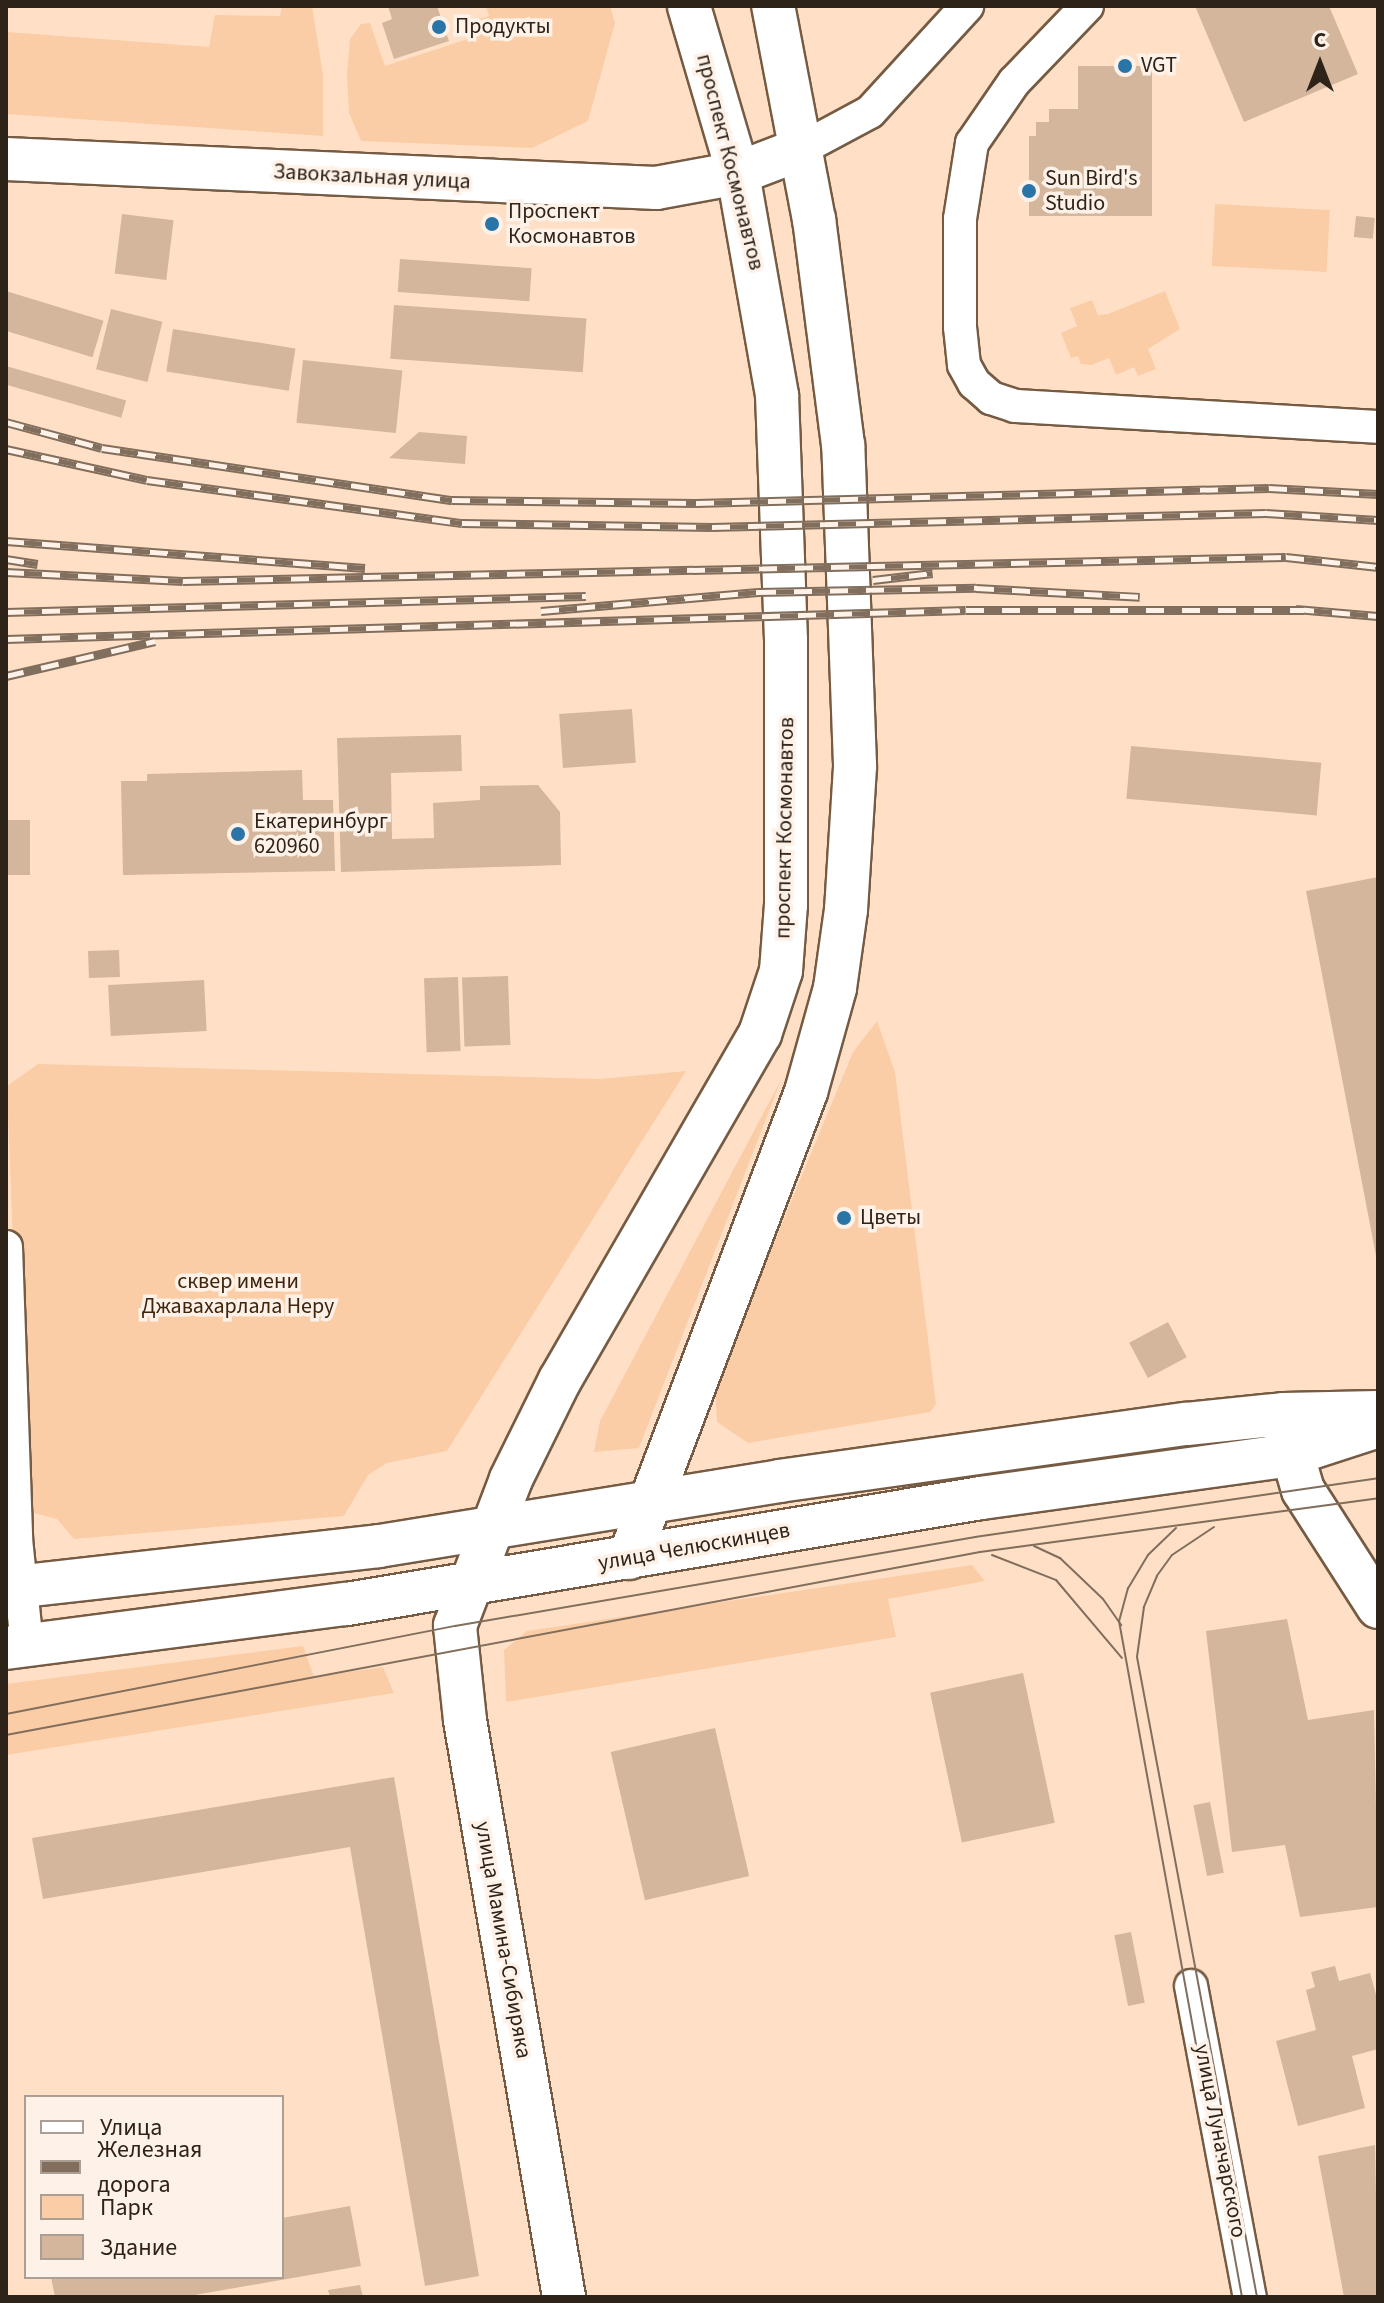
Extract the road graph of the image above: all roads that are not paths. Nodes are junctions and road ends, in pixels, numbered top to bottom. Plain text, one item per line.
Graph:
1 (689, 6) edge
2 (773, 6) edge
3 (967, 6) edge
4 (1087, 6) edge
5 (801, 149) junction
6 (6, 159) edge
7 (738, 173) junction
8 (1378, 427) edge
9 (6, 1247) edge
10 (1378, 1412) edge
11 (1283, 1414) junction
12 (1378, 1426) edge
13 (1289, 1455) junction
14 (652, 1501) junction
15 (492, 1525) junction
16 (629, 1558) junction
17 (469, 1585) junction
18 (14, 1587) edge
19 (1378, 1607) edge
20 (17, 1646) edge
21 (1191, 1986) dead end
22 (564, 2297) edge
23 (1250, 2297) edge

1 - 7 main road, проспект Космонавтов
2 - 5 main road
3 - 5 street
4 - 8 street
5 - 7 main road, Завокзальная улица
5 - 14 main road
6 - 7 main road, Завокзальная улица
7 - 15 main road, проспект Космонавтов
9 - 18 street
10 - 11 main road
11 - 13 main road
11 - 14 main road
12 - 13 main road, улица Челюскинцев
13 - 16 main road, улица Челюскинцев
13 - 19 main road
14 - 15 main road
14 - 16 main road
15 - 17 main road, проспект Космонавтов
15 - 18 main road
16 - 17 main road, улица Челюскинцев
17 - 20 main road, улица Челюскинцев
17 - 22 main road, улица Мамина-Сибиряка
18 - 20 street
21 - 23 street, улица Луначарского

